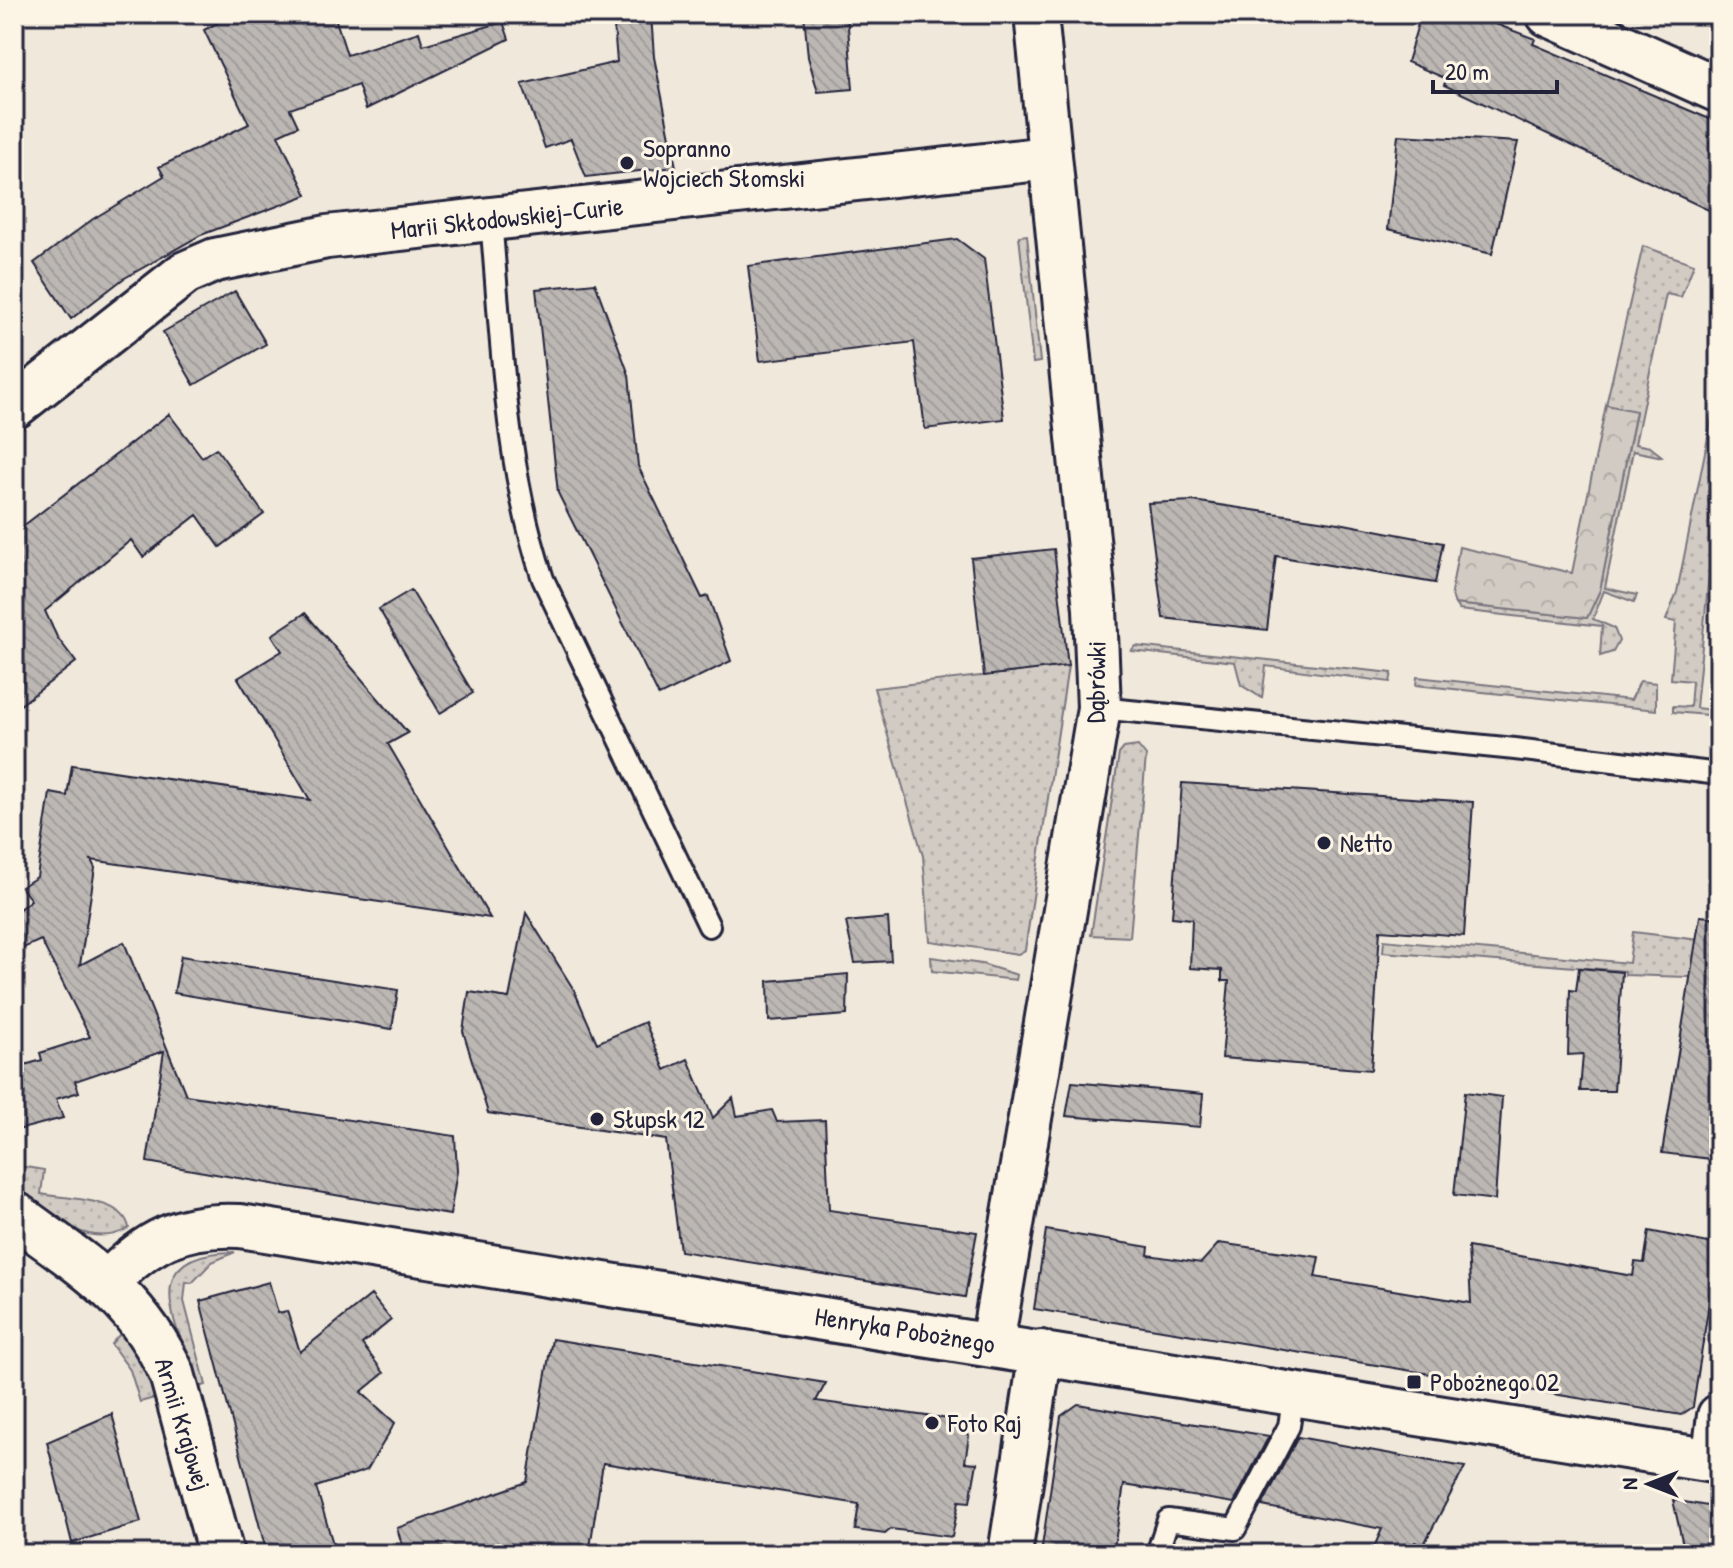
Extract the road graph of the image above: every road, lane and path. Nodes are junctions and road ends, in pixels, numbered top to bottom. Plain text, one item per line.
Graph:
1 (1036, 14) edge
2 (1549, 14) edge
3 (1719, 90) edge
4 (1049, 158) junction
5 (491, 220) junction
6 (14, 407) edge
7 (1099, 708) junction
8 (1719, 774) edge
9 (709, 926) dead end
10 (14, 1214) edge
11 (107, 1283) junction
12 (992, 1344) junction
13 (1041, 1352) junction
14 (1294, 1394) junction
15 (1719, 1416) edge
16 (1716, 1461) edge
17 (221, 1554) edge
18 (1010, 1554) edge
19 (1157, 1554) edge

1 - 4 street, Dąbrówki
2 - 3 street
4 - 5 street, Marii Skłodowskiej-Curie
4 - 7 street, Dąbrówki
5 - 6 street, Marii Skłodowskiej-Curie
5 - 9 lane
7 - 8 lane
7 - 12 street, Dąbrówki
10 - 11 street, Armii Krajowej
11 - 12 street, Henryka Pobożnego
11 - 17 street, Armii Krajowej
12 - 13 street, Henryka Pobożnego
13 - 14 street, Henryka Pobożnego
13 - 18 street
14 - 16 street, Henryka Pobożnego
14 - 19 lane
15 - 16 street

